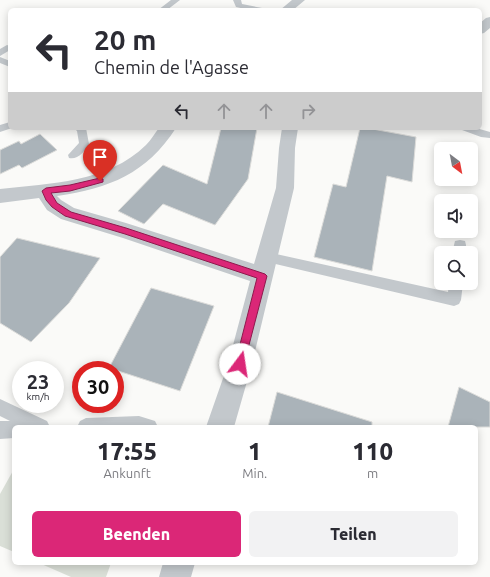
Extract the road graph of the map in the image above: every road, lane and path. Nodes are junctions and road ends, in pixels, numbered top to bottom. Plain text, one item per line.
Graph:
1 (176, 0) edge
2 (237, 0) edge
3 (299, 0) edge
4 (165, 8) edge
5 (252, 8) edge
6 (289, 8) edge
7 (490, 21) edge
8 (482, 28) edge
9 (82, 130) edge
10 (167, 130) edge
11 (290, 130) edge
12 (471, 130) edge
13 (490, 135) edge
14 (73, 155) dead end
15 (46, 191) junction
16 (0, 196) edge
17 (264, 267) junction
18 (455, 290) edge
19 (0, 407) edge
20 (37, 425) edge
21 (221, 425) edge
22 (12, 429) edge
23 (0, 430) edge
24 (179, 565) edge
25 (176, 577) edge

1 - 4 lane
2 - 5 lane
3 - 6 street
7 - 8 street
9 - 14 lane
10 - 15 street
11 - 17 street
12 - 13 lane
15 - 16 street
15 - 17 street
17 - 18 lane
17 - 21 street
19 - 20 lane
22 - 23 lane
24 - 25 street

